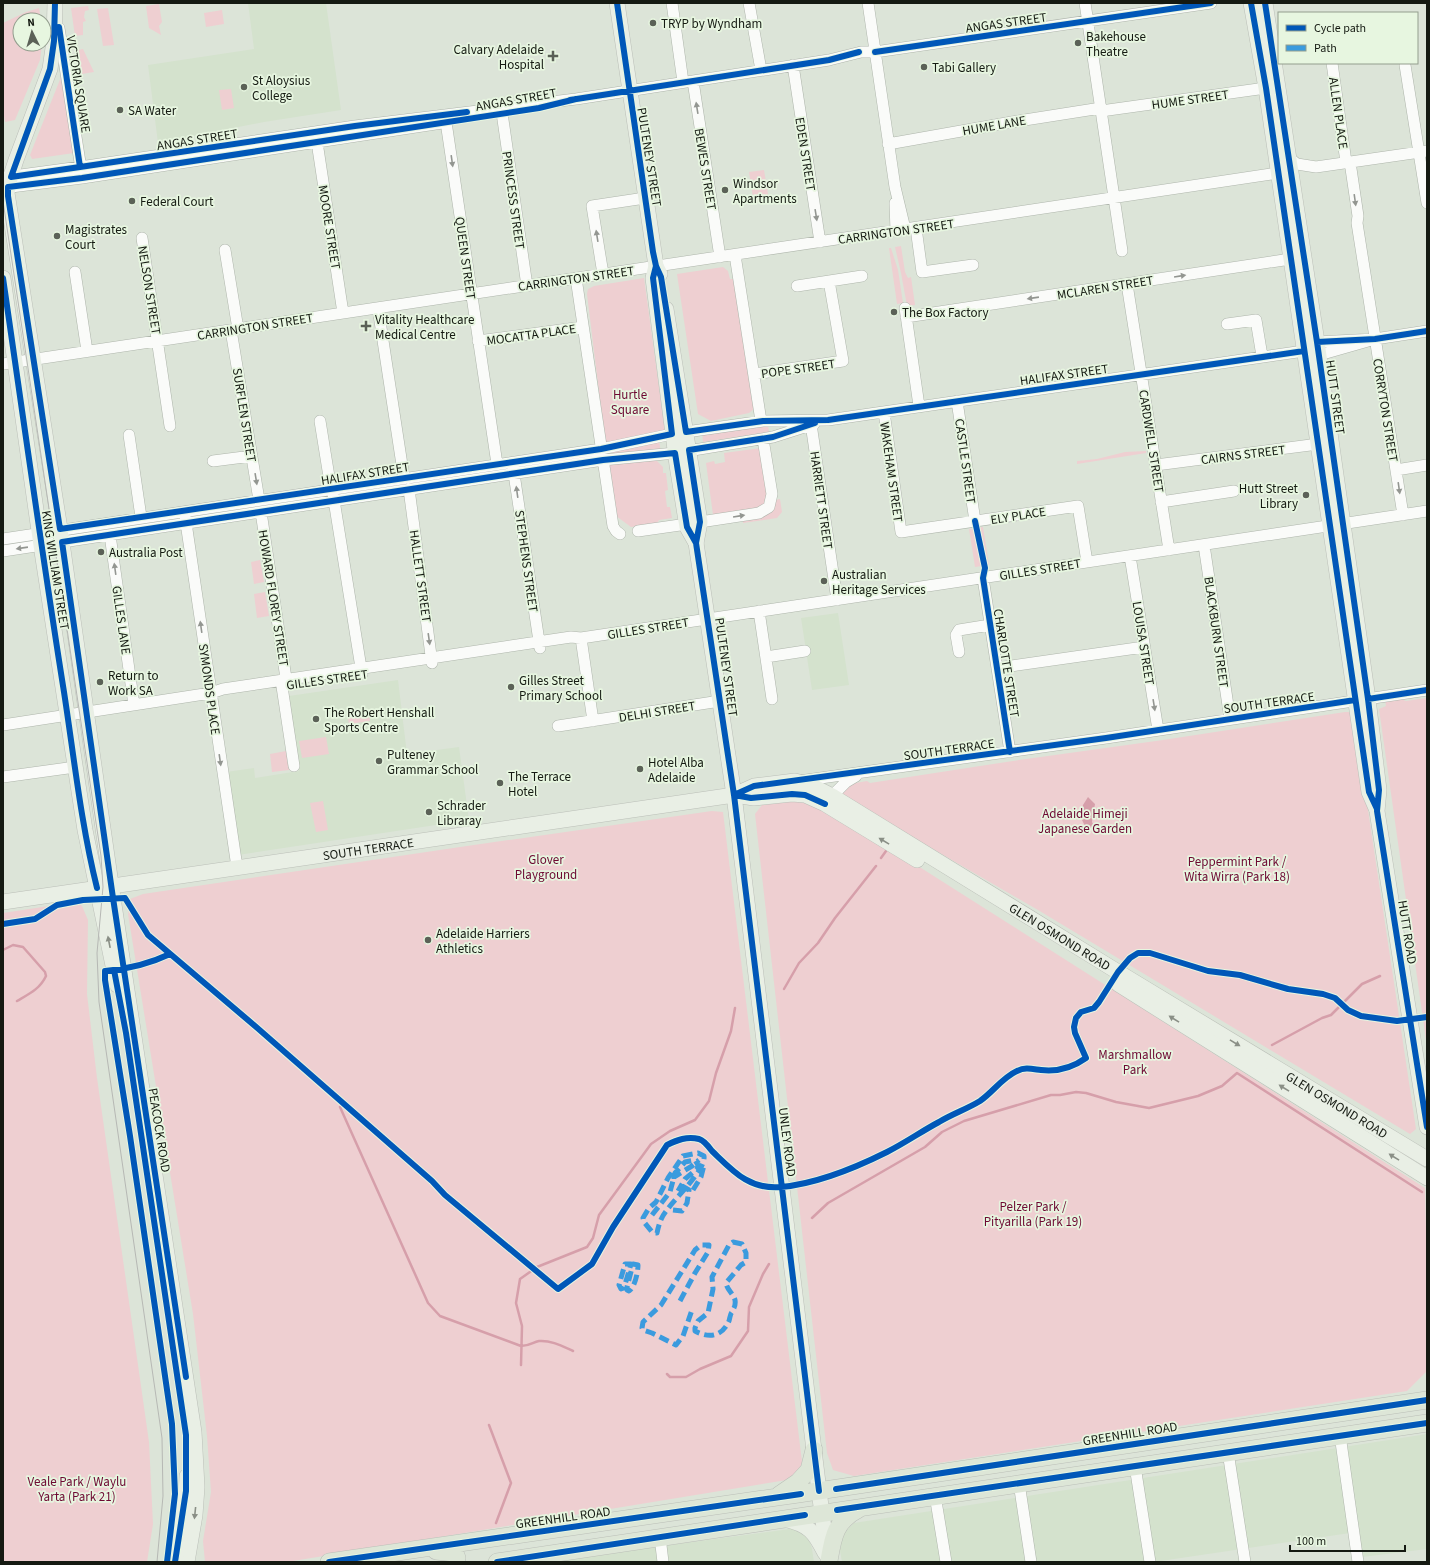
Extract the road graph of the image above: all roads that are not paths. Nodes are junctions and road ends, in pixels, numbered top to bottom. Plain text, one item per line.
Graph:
1 (55, 3) edge
2 (617, 3) edge
3 (672, 3) edge
4 (749, 3) edge
5 (868, 3) edge
6 (1085, 3) edge
7 (1211, 3) edge
8 (1252, 3) edge
9 (1265, 3) edge
10 (1088, 21) junction
11 (1276, 50) edge
12 (875, 52) junction
13 (1332, 64) edge
14 (793, 65) junction
15 (1405, 65) dead end
16 (50, 69) joint
17 (761, 70) junction
18 (688, 82) junction
19 (1272, 87) junction
20 (629, 91) junction
21 (576, 99) junction
22 (1101, 110) junction
23 (502, 113) junction
24 (446, 122) junction
25 (317, 142) junction
26 (888, 144) junction
27 (1423, 151) edge
28 (1288, 157) junction
29 (1348, 162) junction
30 (1316, 168) junction
31 (81, 173) junction
32 (1278, 174) junction
33 (6, 182) edge
34 (1293, 189) junction
35 (645, 198) junction
36 (1114, 198) junction
37 (1427, 203) edge
38 (906, 229) junction
39 (142, 238) dead end
40 (820, 242) junction
41 (225, 250) dead end
42 (1122, 251) dead end
43 (735, 255) junction
44 (720, 257) junction
45 (1297, 258) junction
46 (973, 265) dead end
47 (656, 266) junction
48 (75, 272) dead end
49 (603, 274) junction
50 (862, 276) dead end
51 (3, 278) edge
52 (576, 278) junction
53 (829, 281) junction
54 (1128, 284) junction
55 (527, 286) junction
56 (797, 286) dead end
57 (471, 294) junction
58 (378, 308) junction
59 (343, 313) junction
60 (1227, 324) dead end
61 (583, 327) junction
62 (234, 329) junction
63 (1427, 332) edge
64 (1375, 339) junction
65 (158, 341) junction
66 (478, 341) junction
67 (1318, 348) junction
68 (1304, 350) junction
69 (87, 351) junction
70 (1262, 356) junction
71 (33, 360) junction
72 (9, 363) edge
73 (754, 374) junction
74 (1141, 374) junction
75 (958, 401) junction
76 (919, 406) junction
77 (884, 412) junction
78 (828, 420) junction
79 (320, 421) dead end
80 (761, 421) junction
81 (811, 424) junction
82 (170, 426) dead end
83 (679, 433) junction
84 (129, 435) dead end
85 (763, 439) junction
86 (1325, 443) junction
87 (682, 451) junction
88 (602, 454) junction
89 (252, 456) junction
90 (213, 461) dead end
91 (497, 464) junction
92 (1156, 465) junction
93 (1427, 465) edge
94 (513, 468) junction
95 (1396, 470) junction
96 (404, 478) junction
97 (332, 489) junction
98 (409, 489) junction
99 (1234, 491) dead end
100 (259, 500) junction
101 (334, 501) junction
102 (1162, 502) junction
103 (185, 511) junction
104 (261, 512) junction
105 (1427, 512) edge
106 (1403, 515) junction
107 (141, 518) junction
108 (975, 521) junction
109 (186, 523) junction
110 (694, 523) junction
111 (1337, 525) junction
112 (638, 531) dead end
113 (901, 532) joint
114 (620, 534) dead end
115 (110, 535) junction
116 (61, 536) junction
117 (3, 539) edge
118 (40, 539) junction
119 (1204, 545) junction
120 (1169, 550) junction
121 (3, 551) edge
122 (1130, 556) junction
123 (1087, 562) junction
124 (983, 578) junction
125 (837, 600) junction
126 (759, 611) junction
127 (708, 619) junction
128 (990, 625) junction
129 (581, 638) junction
130 (539, 645) junction
131 (1144, 647) junction
132 (805, 651) dead end
133 (959, 652) dead end
134 (766, 657) junction
135 (432, 660) junction
136 (996, 668) junction
137 (361, 671) junction
138 (284, 683) junction
139 (1427, 690) edge
140 (212, 693) junction
141 (772, 699) dead end
142 (1362, 700) junction
143 (720, 701) junction
144 (134, 705) junction
145 (86, 712) junction
146 (68, 715) junction
147 (1230, 719) junction
148 (593, 721) junction
149 (3, 724) edge
150 (558, 726) dead end
151 (1158, 730) junction
152 (1010, 752) junction
153 (294, 766) dead end
154 (75, 767) junction
155 (864, 772) junction
156 (3, 777) edge
157 (795, 781) junction
158 (734, 795) junction
159 (828, 800) junction
160 (237, 868) junction
161 (105, 887) junction
162 (3, 902) edge
163 (1208, 1033) junction
164 (144, 1126) junction
165 (1427, 1127) edge
166 (1427, 1159) edge
167 (1427, 1178) edge
168 (1427, 1387) edge
169 (1427, 1400) edge
170 (1405, 1403) junction
171 (1378, 1407) junction
172 (1427, 1423) edge
173 (1385, 1429) junction
174 (1198, 1434) junction
175 (1340, 1436) junction
176 (814, 1450) junction
177 (1228, 1452) junction
178 (1073, 1453) junction
179 (1203, 1456) junction
180 (1037, 1459) junction
181 (1135, 1466) junction
182 (1086, 1473) junction
183 (1051, 1478) junction
184 (884, 1481) junction
185 (1019, 1483) junction
186 (819, 1491) junction
187 (935, 1495) junction
188 (776, 1497) junction
189 (900, 1501) junction
190 (866, 1506) junction
191 (673, 1512) junction
192 (822, 1513) junction
193 (783, 1519) junction
194 (732, 1526) junction
195 (660, 1537) junction
196 (432, 1547) junction
197 (352, 1560) edge
198 (507, 1561) edge
199 (175, 1562) edge
200 (187, 1562) edge
201 (329, 1562) edge
202 (454, 1562) edge
203 (663, 1562) edge
204 (829, 1562) edge
205 (946, 1562) edge
206 (1031, 1562) edge
207 (1150, 1562) edge
208 (1245, 1562) edge
209 (1358, 1562) edge

1 - 16 main road, VICTORIA SQUARE
1 - 31 street, VICTORIA SQUARE
2 - 20 main road, PULTENEY STREET
3 - 18 street, BEWES STREET
4 - 17 street
5 - 12 street
6 - 10 street
7 - 10 street, ANGAS STREET
8 - 19 main road, HUTT STREET
9 - 11 main road, HUTT STREET
10 - 12 street, ANGAS STREET
10 - 22 street
11 - 19 main road, HUTT STREET
12 - 14 street, ANGAS STREET
12 - 26 street
13 - 29 street, ALLEN PLACE
14 - 17 street, ANGAS STREET
14 -> 40 street, EDEN STREET
15 - 27 street
16 - 33 main road, KING WILLIAM STREET
17 - 18 street, ANGAS STREET
18 - 20 street, ANGAS STREET
44 -> 18 street, BEWES STREET
19 - 22 street, HUME STREET
19 - 28 main road, HUTT STREET
19 - 32 main road, HUTT STREET
20 - 21 street, ANGAS STREET
20 - 35 main road, PULTENEY STREET
21 - 23 street, ANGAS STREET
21 - 31 street, ANGAS STREET
22 - 26 street, HUME LANE
22 - 36 street
23 - 24 street, ANGAS STREET
23 - 55 street, PRINCESS STREET
24 - 25 street, ANGAS STREET
24 -> 57 street, QUEEN STREET
25 - 31 street, ANGAS STREET
25 - 59 street, MOORE STREET
26 - 38 street
27 - 29 street
27 - 37 street
28 - 30 street
28 - 34 main road, HUTT STREET
29 - 30 street
29 -> 64 street, CORRYTON STREET
30 - 34 street
31 - 33 street, ANGAS STREET
32 - 36 street, CARRINGTON STREET
32 - 45 main road, HUTT STREET
33 - 71 main road, KING WILLIAM STREET
34 - 45 main road, HUTT STREET
35 - 47 main road, PULTENEY STREET
49 -> 35 street
36 - 38 street, CARRINGTON STREET
36 - 42 street
38 - 40 street, CARRINGTON STREET
38 - 46 street
39 - 65 street, NELSON STREET
40 - 43 street, CARRINGTON STREET
41 - 62 street, SURFLEN STREET
43 - 44 street, CARRINGTON STREET
43 - 73 street
44 - 47 street, CARRINGTON STREET
54 -> 45 street, MCLAREN STREET
45 - 67 main road, HUTT STREET
45 - 68 main road, HUTT STREET
47 - 49 street, CARRINGTON STREET
47 - 83 main road, PULTENEY STREET
48 - 69 street
49 - 52 street, CARRINGTON STREET
50 - 53 street
51 - 72 main road, KING WILLIAM STREET
52 - 55 street, CARRINGTON STREET
52 - 61 street
53 - 56 street
53 - 73 street, POPE STREET
54 - 74 street, CARDWELL STREET
54 -> 76 street, MCLAREN STREET
55 - 57 street, CARRINGTON STREET
57 - 58 street, CARRINGTON STREET
57 - 66 street, QUEEN STREET
58 - 59 street, CARRINGTON STREET
58 - 96 street
59 - 62 street, CARRINGTON STREET
60 - 70 street
61 - 66 street, MOCATTA PLACE
61 - 88 street
62 - 65 street, CARRINGTON STREET
62 - 89 street, SURFLEN STREET
63 - 64 street
64 - 67 street
64 - 95 street, CORRYTON STREET
65 - 69 street, CARRINGTON STREET
65 - 82 street, NELSON STREET
66 - 91 street, QUEEN STREET
67 - 68 street, HALIFAX STREET
67 - 86 main road, HUTT STREET
68 - 70 street, HALIFAX STREET
68 - 86 main road, HUTT STREET
69 - 71 street, CARRINGTON STREET
70 - 74 street, HALIFAX STREET
71 - 72 street, CARRINGTON STREET
71 - 116 main road, KING WILLIAM STREET
72 - 118 main road, KING WILLIAM STREET
73 - 80 street
74 - 75 street, HALIFAX STREET
74 - 92 street, CARDWELL STREET
75 - 76 street, HALIFAX STREET
75 - 108 street, CASTLE STREET
76 - 77 street, HALIFAX STREET
77 - 78 street, HALIFAX STREET
77 - 113 street, WAKEHAM STREET
78 - 80 street, HALIFAX STREET
78 - 81 street, HALIFAX STREET
79 - 97 street
80 - 83 street, HALIFAX STREET
81 - 85 street, HALIFAX STREET
81 - 125 street, HARRIETT STREET
83 - 87 main road, PULTENEY STREET
83 - 88 street, HALIFAX STREET
84 - 107 street
85 - 87 street, HALIFAX STREET
110 -> 85 street
86 - 92 street, CAIRNS STREET
86 - 111 main road, HUTT STREET
87 - 88 street, HALIFAX STREET
87 - 110 main road, PULTENEY STREET
88 - 94 street, HALIFAX STREET
88 - 114 street
89 - 90 street
89 -> 100 street, SURFLEN STREET
91 - 94 street, HALIFAX STREET
91 - 96 street, HALIFAX STREET
92 - 102 street, CARDWELL STREET
93 - 95 street
94 - 98 street, HALIFAX STREET
130 -> 94 street, STEPHENS STREET
95 -> 106 street, CORRYTON STREET
96 - 97 street, HALIFAX STREET
97 - 100 street, HALIFAX STREET
97 - 101 street
98 - 101 street, HALIFAX STREET
98 -> 135 street, HALLETT STREET
99 - 102 street
100 - 103 street, HALIFAX STREET
101 - 104 street, HALIFAX STREET
101 - 137 street
102 - 120 street, CARDWELL STREET
103 - 107 street, HALIFAX STREET
103 - 109 street, SYMONDS PLACE
104 - 109 street, HALIFAX STREET
104 - 138 street, HOWARD FLOREY STREET
105 - 106 street, GILLES STREET
106 - 111 street, GILLES STREET
107 - 116 street, HALIFAX STREET
108 - 113 street, ELY PLACE
108 - 123 street, ELY PLACE
109 - 115 street, HALIFAX STREET
140 -> 109 street, SYMONDS PLACE
110 - 112 street
110 - 127 main road, PULTENEY STREET
111 - 119 street, GILLES STREET
111 - 142 main road, HUTT STREET
115 - 116 street, HALIFAX STREET
144 -> 115 street, GILLES LANE
116 - 118 street, HALIFAX STREET
116 - 145 main road, KING WILLIAM STREET
117 - 118 street
118 -> 121 street
118 - 146 main road, KING WILLIAM STREET
119 - 120 street, GILLES STREET
119 - 147 street, BLACKBURN STREET
120 - 122 street, GILLES STREET
122 - 123 street, GILLES STREET
122 - 131 street, LOUISA STREET
123 - 124 street, GILLES STREET
124 - 125 street, GILLES STREET
124 - 128 street, CHARLOTTE STREET
125 - 126 street, GILLES STREET
126 - 127 street, GILLES STREET
126 - 134 street
127 - 129 street, GILLES STREET
127 - 143 main road, PULTENEY STREET
128 - 133 street
128 - 136 street, CHARLOTTE STREET
129 - 130 street, GILLES STREET
129 - 148 street
130 - 135 street, GILLES STREET
131 - 136 street
131 -> 151 street, LOUISA STREET
132 - 134 street
134 - 141 street
135 - 137 street, GILLES STREET
136 - 152 street, CHARLOTTE STREET
137 - 138 street, GILLES STREET
138 - 140 street, GILLES STREET
138 - 153 street, HOWARD FLOREY STREET
139 - 142 street, SOUTH TERRACE
140 - 144 street, GILLES STREET
140 -> 160 street, SYMONDS PLACE
142 - 147 street, SOUTH TERRACE
142 - 165 main road, HUTT ROAD
143 - 148 street, DELHI STREET
143 - 158 main road, PULTENEY STREET
144 - 145 street, GILLES STREET
145 - 146 street, GILLES STREET
145 - 161 main road, KING WILLIAM STREET
146 - 149 street, GILLES STREET
146 - 154 main road, KING WILLIAM STREET
147 - 151 street, SOUTH TERRACE
148 - 150 street, DELHI STREET
151 - 152 street, SOUTH TERRACE
152 - 155 street, SOUTH TERRACE
154 - 156 street
154 - 161 main road, KING WILLIAM STREET
155 - 157 street, SOUTH TERRACE
155 - 159 street, SOUTH TERRACE
157 - 158 main road, SOUTH TERRACE
157 - 159 main road, GLEN OSMOND ROAD
158 - 159 main road, SOUTH TERRACE
158 - 160 main road, SOUTH TERRACE
158 - 176 main road, UNLEY ROAD
159 - 163 main road, GLEN OSMOND ROAD
160 - 161 main road, SOUTH TERRACE
161 - 162 main road, SOUTH TERRACE
161 - 164 main road, PEACOCK ROAD
163 -> 166 main road, GLEN OSMOND ROAD
167 -> 163 main road, GLEN OSMOND ROAD
164 - 199 main road, PEACOCK ROAD
164 -> 200 main road, PEACOCK ROAD
168 - 170 highway
169 - 170 highway, GREENHILL ROAD
170 - 171 highway, GREENHILL ROAD
171 - 173 highway
171 - 174 highway, GREENHILL ROAD
172 - 173 highway
173 - 175 highway
174 - 178 highway, GREENHILL ROAD
174 - 179 highway
175 - 177 highway
175 - 209 street
176 - 186 main road, UNLEY ROAD
176 - 188 highway
177 - 179 highway
177 - 208 street
178 - 180 highway, GREENHILL ROAD
178 - 182 highway
179 - 181 highway
180 - 183 highway
180 - 184 highway, GREENHILL ROAD
181 - 182 highway
181 - 207 street
182 - 183 highway
183 - 185 highway
184 - 186 highway, GREENHILL ROAD
184 - 189 highway
185 - 187 highway
185 - 206 street
186 - 188 highway, GREENHILL ROAD
186 - 192 main road, UNLEY ROAD
187 - 189 highway
187 - 205 street
188 - 191 highway, GREENHILL ROAD
189 - 190 highway
190 - 192 highway
190 - 204 highway
191 - 194 highway
191 - 196 highway, GREENHILL ROAD
192 - 193 highway
192 - 204 main road, UNLEY ROAD
193 - 194 highway
193 - 204 main road
194 - 195 highway
195 - 198 highway
195 - 203 street
196 - 197 highway, GREENHILL ROAD
196 - 202 highway
197 - 201 highway, GREENHILL ROAD

